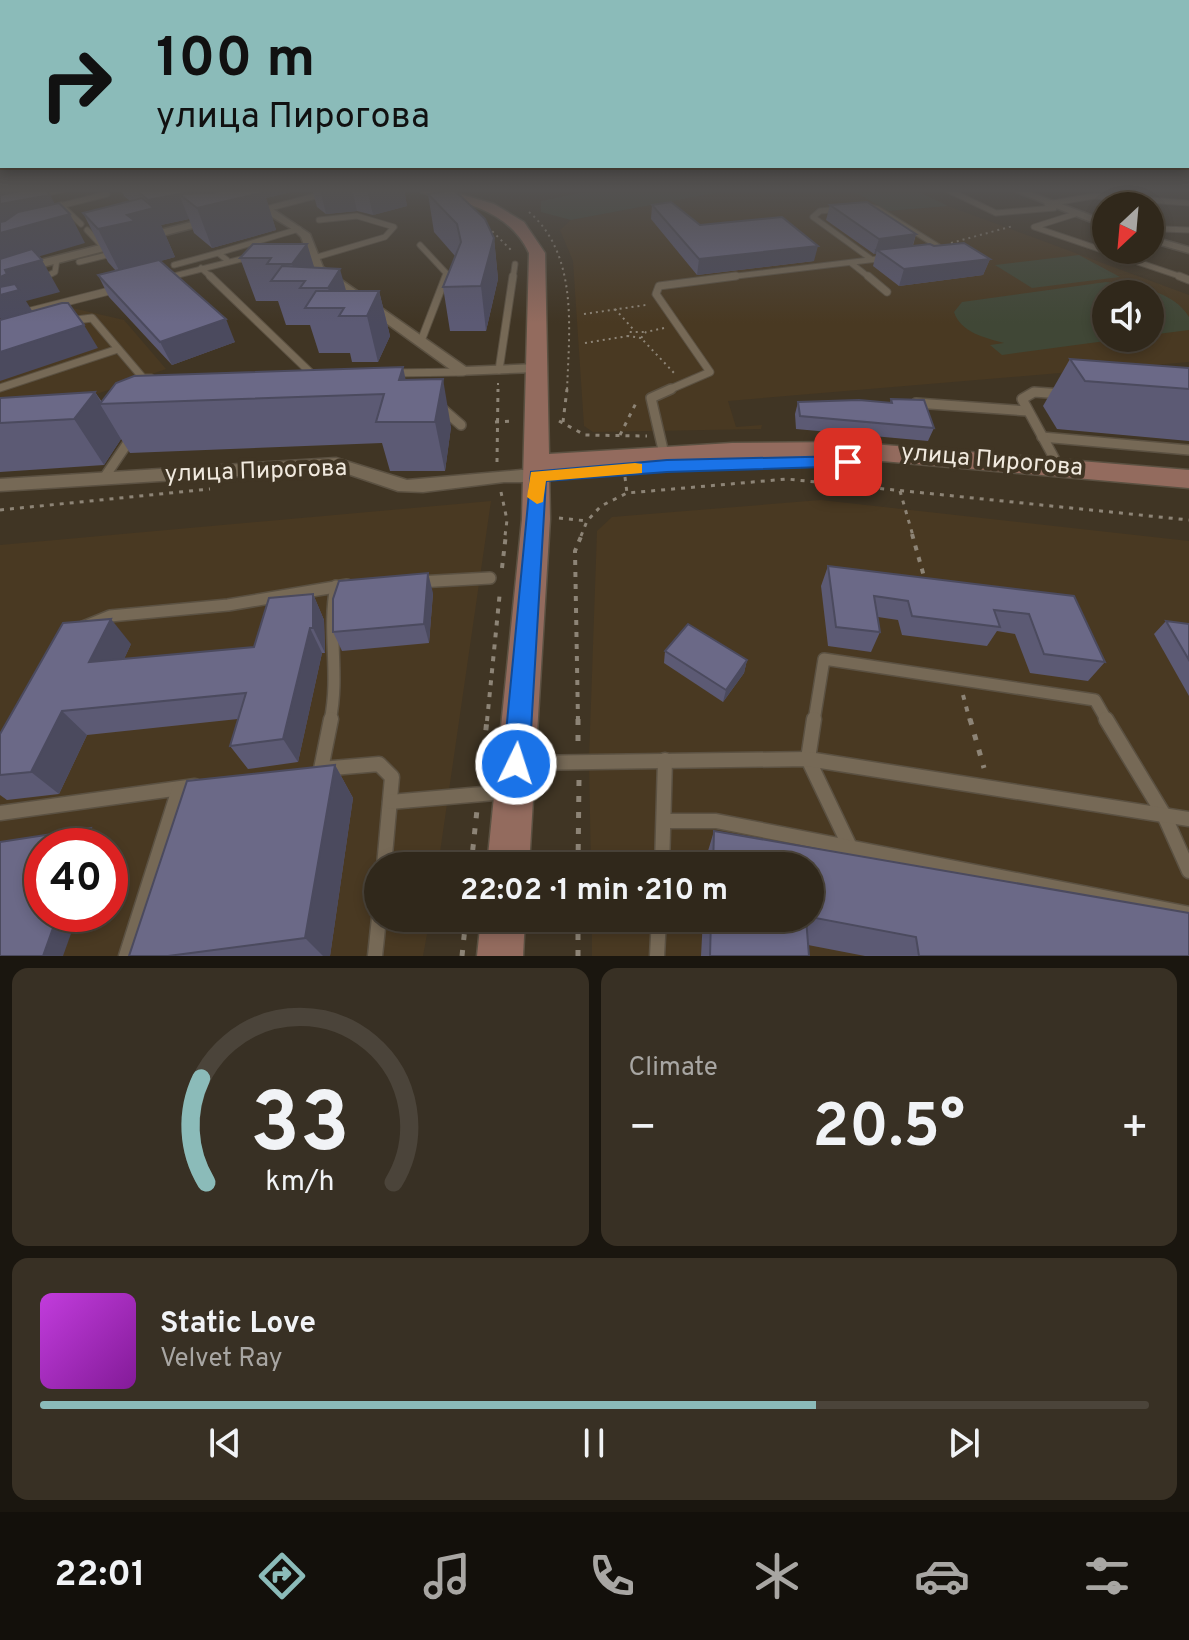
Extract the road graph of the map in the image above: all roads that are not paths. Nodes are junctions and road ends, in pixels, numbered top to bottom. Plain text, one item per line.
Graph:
1 (90, 234) edge
2 (158, 234) edge
3 (165, 234) edge
4 (283, 234) edge
5 (304, 234) edge
6 (388, 234) edge
7 (526, 234) edge
8 (836, 234) edge
9 (918, 234) edge
10 (1047, 234) edge
11 (1164, 243) edge
12 (420, 245) dead end
13 (103, 247) junction
14 (1189, 250) edge
15 (218, 253) junction
16 (917, 255) edge
17 (258, 256) edge
18 (901, 256) edge
19 (57, 259) junction
20 (298, 259) edge
21 (871, 259) junction
22 (227, 260) junction
23 (312, 260) junction
24 (79, 262) dead end
25 (851, 263) junction
26 (515, 264) road end
27 (174, 265) dead end
28 (201, 268) junction
29 (0, 276) edge
30 (160, 280) edge
31 (1189, 280) edge
32 (26, 283) edge
33 (131, 287) edge
34 (887, 292) dead end
35 (23, 313) edge
36 (59, 323) edge
37 (421, 341) junction
38 (118, 349) junction
39 (537, 368) junction
40 (463, 372) junction
41 (499, 372) junction
42 (388, 373) edge
43 (328, 374) edge
44 (297, 375) edge
45 (313, 375) junction
46 (146, 386) edge
47 (0, 388) edge
48 (1080, 396) edge
49 (427, 399) edge
50 (903, 404) edge
51 (1028, 411) junction
52 (461, 425) dead end
53 (139, 426) edge
54 (1042, 437) junction
55 (658, 445) junction
56 (1189, 450) edge
57 (516, 473) junction
58 (1062, 473) junction
59 (104, 478) junction
60 (1189, 479) edge
61 (0, 485) edge
62 (1189, 491) edge
63 (490, 578) dead end
64 (408, 582) edge
65 (365, 584) edge
66 (336, 586) junction
67 (69, 638) edge
68 (808, 759) junction
69 (665, 760) junction
70 (321, 769) junction
71 (305, 771) edge
72 (515, 778) junction
73 (211, 784) edge
74 (179, 789) junction
75 (390, 802) junction
76 (0, 813) edge
77 (1164, 815) junction
78 (1189, 819) edge
79 (664, 821) junction
80 (850, 847) junction
81 (385, 852) edge
82 (509, 852) edge
83 (663, 852) edge
84 (1189, 871) edge
85 (1189, 914) edge
86 (378, 932) edge
87 (502, 932) edge
88 (658, 932) edge
89 (126, 956) edge
90 (375, 956) edge
91 (500, 956) edge
92 (657, 956) edge

1 - 13 lane
2 - 13 street
3 - 24 lane
4 - 15 lane
5 - 23 street
6 - 23 lane
7 - 39 main road
8 - 21 lane
9 - 16 lane
10 - 31 lane
11 - 14 street
12 - 37 lane
13 - 19 street
15 - 22 lane
15 - 27 lane
17 - 22 lane
18 - 21 lane
19 - 29 street
19 - 32 lane
20 - 23 lane
21 - 25 lane
22 - 28 lane
23 - 37 street
25 - 34 lane
25 - 55 lane
26 - 41 lane
28 - 30 lane
28 - 45 lane
33 - 35 lane
36 - 38 lane
37 - 40 street
38 - 46 lane
38 - 47 lane
39 - 41 street
39 - 57 main road
40 - 41 street
40 - 42 lane
43 - 45 lane
44 - 45 lane
48 - 51 lane
49 - 52 lane
50 - 51 lane
51 - 54 lane
53 - 59 lane
54 - 56 lane
54 - 58 lane
55 - 57 main road, улица Пирогова
55 - 58 main road, улица Пирогова
57 - 58 main road, улица Пирогова
57 - 59 street, улица Пирогова
57 - 72 main road
58 - 60 main road, улица Пирогова
58 - 62 main road, улица Пирогова
59 - 61 street, улица Пирогова
63 - 64 lane
65 - 66 lane
66 - 67 lane
66 - 70 lane
68 - 69 lane
68 - 77 lane
68 - 77 lane
68 - 80 lane
69 - 72 lane
69 - 79 lane
70 - 71 lane
70 - 75 lane
72 - 75 lane
72 - 82 main road
73 - 74 lane
74 - 76 lane
74 - 89 lane
75 - 81 lane
77 - 78 lane
77 - 84 lane
79 - 80 lane
79 - 83 lane
80 - 85 lane
86 - 90 lane
87 - 91 main road
88 - 92 lane

